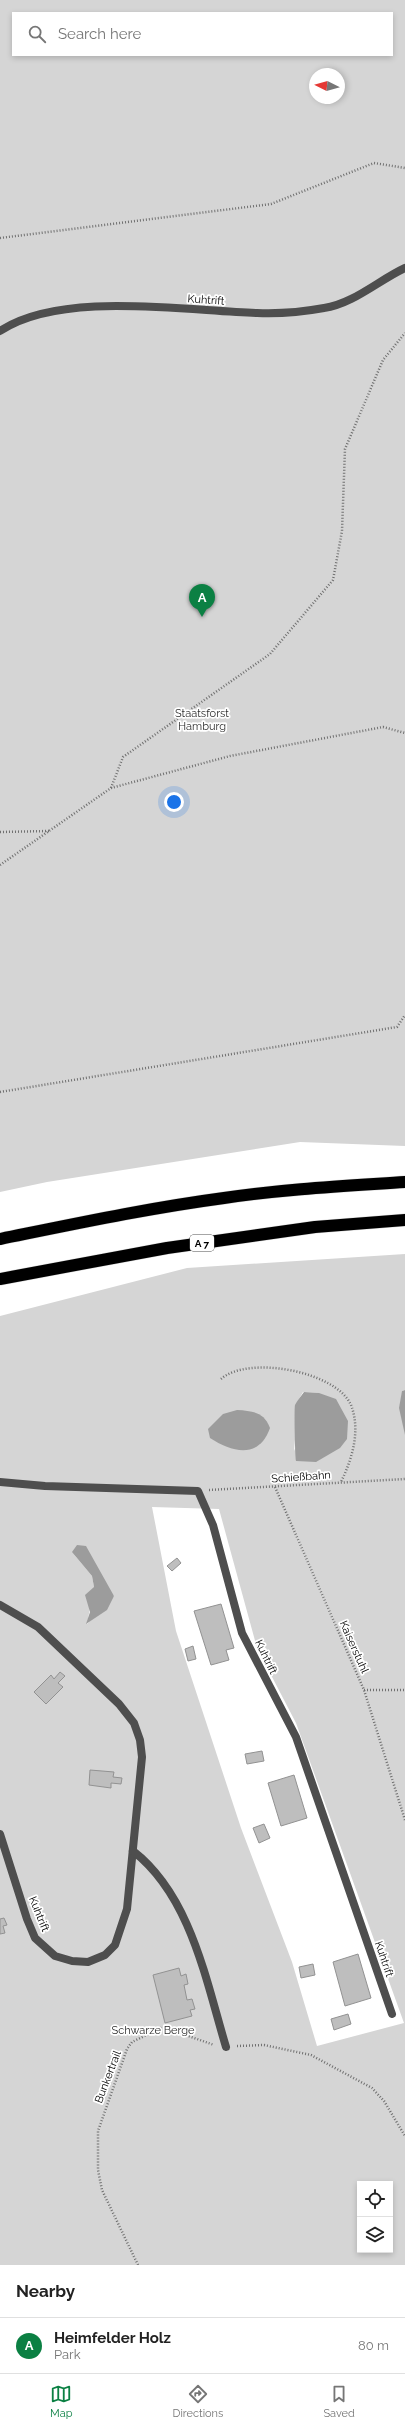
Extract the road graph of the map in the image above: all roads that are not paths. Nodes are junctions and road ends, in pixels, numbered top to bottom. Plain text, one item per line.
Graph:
1 (405, 268) edge
2 (0, 331) edge
3 (405, 1182) edge
4 (405, 1220) edge
5 (0, 1239) edge
6 (0, 1279) edge
7 (0, 1482) edge
8 (0, 1604) edge
9 (0, 1834) edge
10 (133, 1851) junction
11 (392, 2014) dead end
12 (226, 2047) road end

1 - 2 street, Kuhtrift
3 - 5 highway
4 - 6 highway, A 7
7 - 11 street, Kuhtrift
8 - 10 street, Kuhtrift
9 - 10 street, Kuhtrift
10 - 12 street

